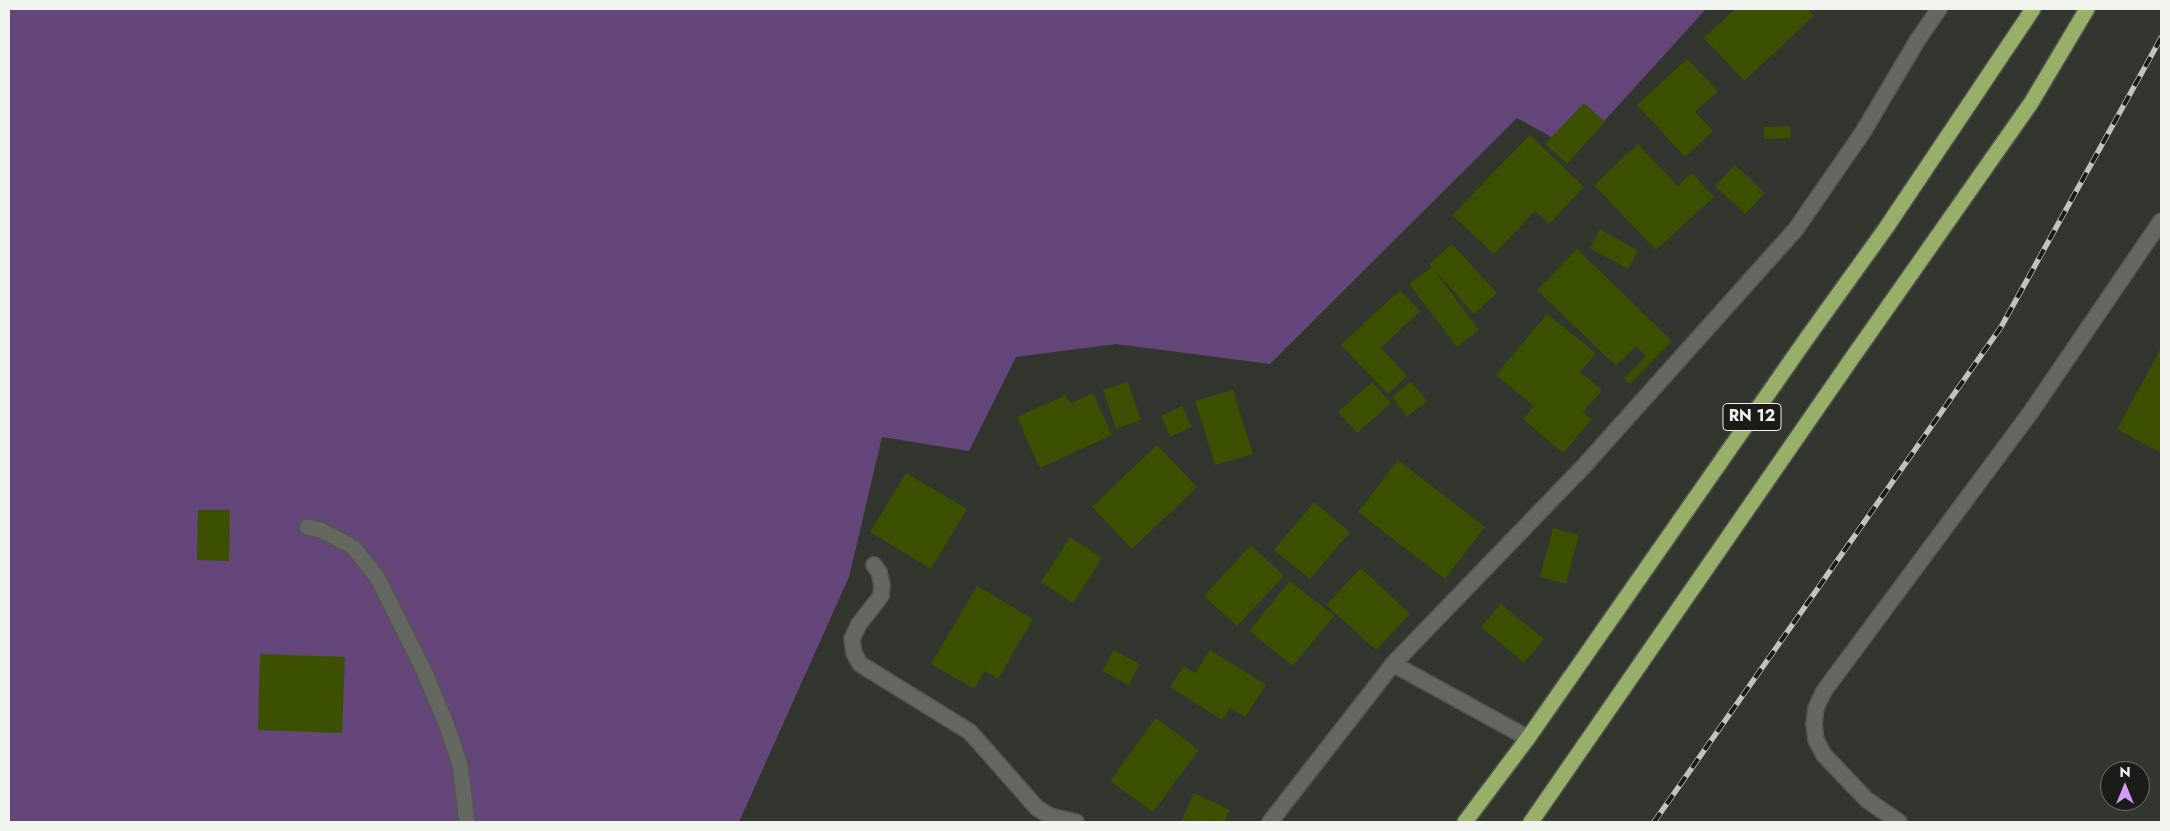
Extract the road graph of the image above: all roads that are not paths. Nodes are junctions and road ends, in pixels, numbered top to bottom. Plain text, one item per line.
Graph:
1 (1939, 9) edge
2 (2033, 9) edge
3 (2087, 9) edge
4 (2161, 221) edge
5 (307, 527) dead end
6 (874, 565) dead end
7 (1393, 664) junction
8 (1528, 738) junction
9 (467, 822) edge
10 (1076, 822) edge
11 (1270, 822) edge
12 (1465, 822) edge
13 (1531, 822) edge
14 (1899, 822) edge

1 - 7 street
2 - 8 highway, RN 12
3 - 13 highway, RN 12
4 - 14 street
5 - 9 street
6 - 10 street
7 - 8 street
7 - 11 street
8 - 12 highway, RN 12

